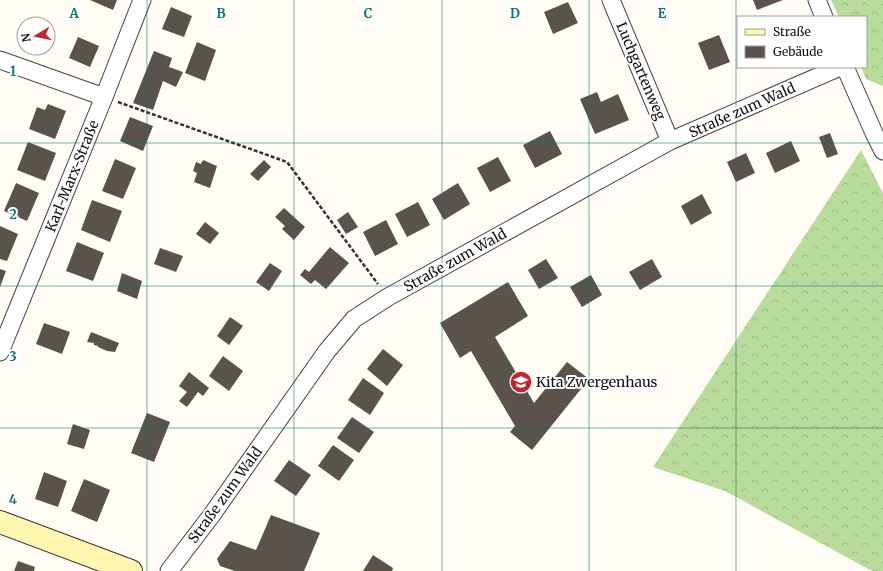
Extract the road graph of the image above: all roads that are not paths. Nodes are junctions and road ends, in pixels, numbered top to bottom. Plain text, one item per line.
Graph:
1 (142, 0) edge
2 (611, 0) edge
3 (817, 0) edge
4 (824, 16) edge
5 (0, 60) edge
6 (838, 68) edge
7 (845, 68) edge
8 (104, 97) junction
9 (670, 141) junction
10 (883, 151) edge
11 (0, 352) edge
12 (0, 522) edge
13 (130, 571) edge
14 (169, 571) edge

1 - 8 street, Karl-Marx-Straße
2 - 9 street, Luchgartenweg
3 - 4 street
5 - 8 street
6 - 9 street, Straße zum Wald
7 - 10 street
8 - 11 street, Karl-Marx-Straße
9 - 14 street, Straße zum Wald
12 - 13 street

